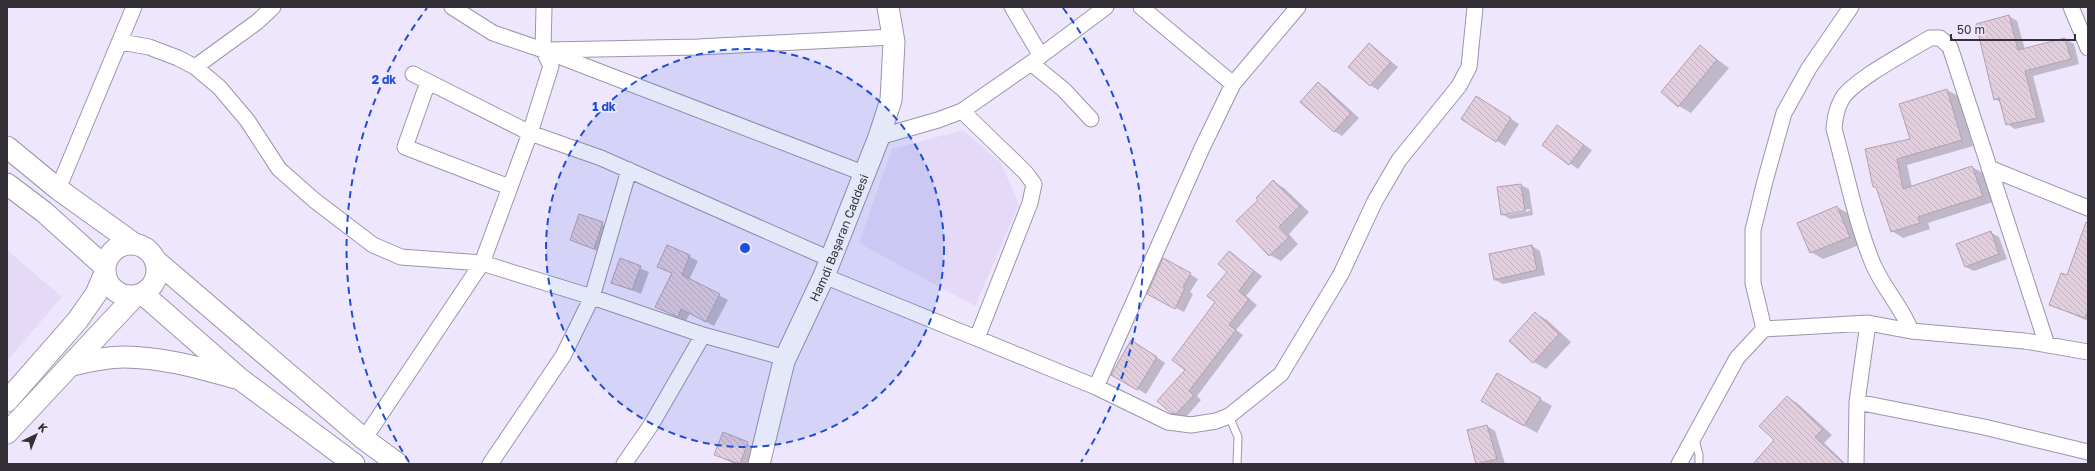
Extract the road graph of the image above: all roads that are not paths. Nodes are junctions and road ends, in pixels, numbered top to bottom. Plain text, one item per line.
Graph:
1 (134, 7) edge
2 (272, 7) edge
3 (452, 7) edge
4 (544, 7) edge
5 (888, 7) edge
6 (1012, 7) edge
7 (1106, 7) edge
8 (1141, 7) edge
9 (1298, 7) edge
10 (1476, 7) edge
11 (1851, 7) edge
12 (2071, 7) edge
13 (893, 36) junction
14 (121, 42) junction
15 (2088, 48) edge
16 (543, 50) junction
17 (1036, 59) junction
18 (195, 68) junction
19 (413, 74) dead end
20 (428, 82) junction
21 (1233, 84) junction
22 (962, 111) junction
23 (1091, 119) dead end
24 (530, 133) junction
25 (879, 137) junction
26 (7, 148) edge
27 (1989, 168) junction
28 (629, 170) junction
29 (863, 173) junction
30 (7, 184) edge
31 (509, 187) junction
32 (58, 189) junction
33 (2088, 208) edge
34 (133, 243) junction
35 (155, 260) junction
36 (482, 262) junction
37 (827, 268) junction
38 (104, 270) junction
39 (139, 295) junction
40 (592, 297) junction
41 (1868, 324) junction
42 (1764, 329) junction
43 (1911, 331) junction
44 (703, 335) junction
45 (977, 338) junction
46 (2047, 345) junction
47 (2088, 352) edge
48 (786, 358) junction
49 (72, 365) junction
50 (240, 379) junction
51 (1096, 387) junction
52 (7, 401) edge
53 (1857, 402) junction
54 (1229, 416) junction
55 (7, 433) edge
56 (1694, 437) junction
57 (364, 439) junction
58 (2088, 452) edge
59 (354, 464) edge
60 (398, 464) edge
61 (490, 464) edge
62 (624, 464) edge
63 (759, 464) edge
64 (1236, 464) edge
65 (1679, 464) edge
66 (1699, 464) edge
67 (1856, 464) edge

1 - 14 street
2 - 18 street
3 - 16 street
4 - 16 street
5 - 13 main road, Hamdi Başaran Caddesi
6 - 17 street
7 - 17 street
8 - 21 street
9 - 21 street
10 - 54 street
11 - 42 street
12 - 15 street
13 - 16 street
13 - 25 main road, Hamdi Başaran Caddesi
14 - 18 street
14 - 32 street
16 - 24 street
16 - 29 street
17 - 22 street
17 - 23 street
18 - 36 street
19 - 20 street
20 - 24 street
20 - 31 street
21 - 51 street
22 - 25 street
22 - 45 street
24 - 28 street
24 - 31 street
25 - 29 main road, Hamdi Başaran Caddesi
26 - 32 main road
27 - 33 street
27 - 43 street
27 - 46 street
28 - 37 street
28 - 40 street
29 - 37 main road, Hamdi Başaran Caddesi
30 - 38 main road
31 - 36 street
32 - 34 main road
34 - 35 main road
34 - 38 main road
35 - 39 main road
35 - 57 main road
36 - 40 street
36 - 57 street
37 - 45 street
37 - 48 main road, Hamdi Başaran Caddesi
38 - 39 main road
38 - 52 main road
39 - 49 main road
39 - 50 main road
40 - 44 street
40 - 61 street
41 - 42 street
41 - 43 street
41 - 53 street
42 - 56 street
43 - 46 street
44 - 48 street
44 - 62 street
45 - 51 street
46 - 47 street
48 - 63 main road, Hamdi Başaran Caddesi
49 - 50 main road
49 - 55 main road
50 - 59 main road
51 - 54 street
53 - 58 street
53 - 67 street
54 - 64 lane
56 - 65 street
56 - 66 lane
57 - 60 main road

